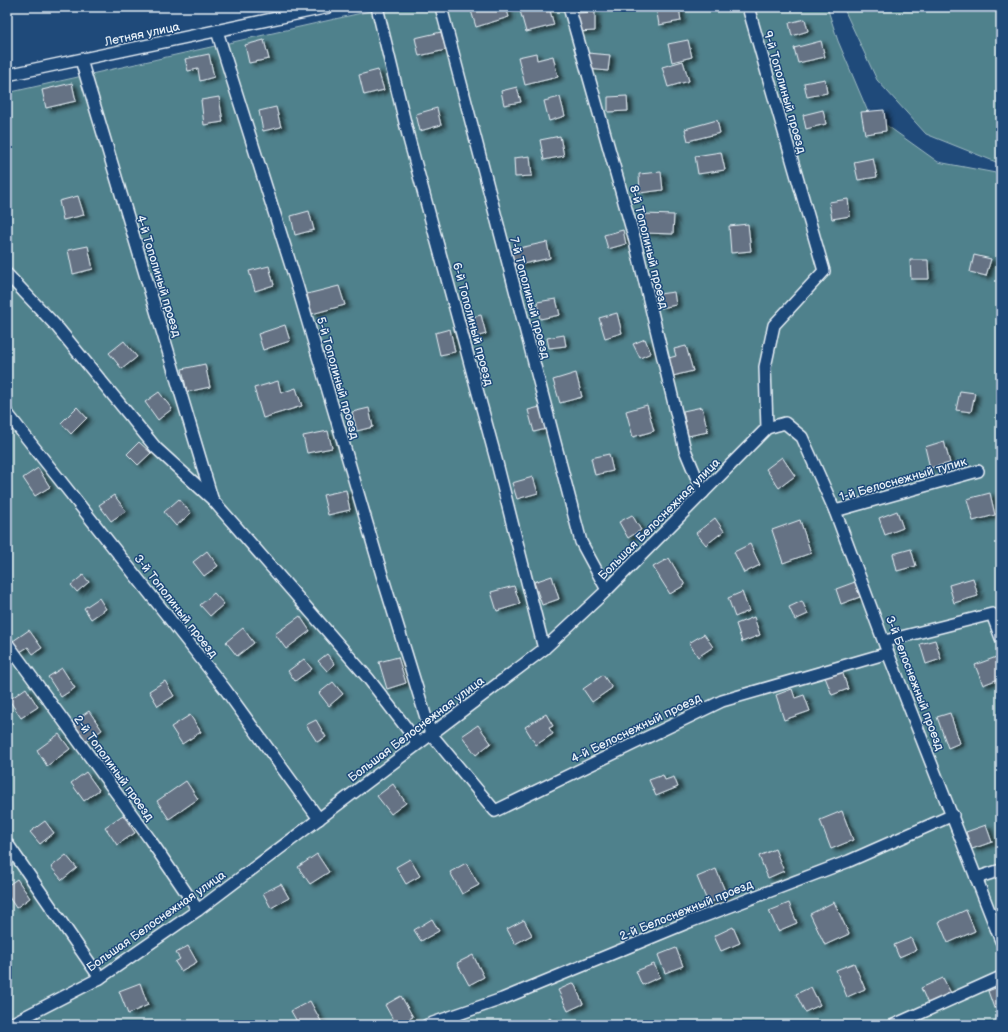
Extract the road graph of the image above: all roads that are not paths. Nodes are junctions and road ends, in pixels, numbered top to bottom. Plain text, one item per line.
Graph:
1 (329, 7) edge
2 (376, 7) edge
3 (441, 7) edge
4 (569, 7) edge
5 (748, 7) edge
6 (217, 31) junction
7 (81, 60) junction
8 (7, 75) edge
9 (7, 274) edge
10 (7, 413) edge
11 (767, 428) junction
12 (978, 471) dead end
13 (703, 493) junction
14 (212, 499) junction
15 (835, 511) junction
16 (607, 590) junction
17 (1001, 638) edge
18 (885, 641) junction
19 (7, 643) edge
20 (544, 649) junction
21 (888, 653) junction
22 (431, 734) junction
23 (418, 744) junction
24 (953, 815) junction
25 (319, 819) junction
26 (7, 843) edge
27 (1001, 870) edge
28 (976, 878) junction
29 (198, 910) junction
30 (1001, 941) edge
31 (1001, 977) edge
32 (100, 978) junction
33 (9, 1025) edge
34 (427, 1025) edge
35 (894, 1025) edge

1 - 6 lane, Летняя улица
2 - 20 lane, 6-й Тополиный проезд
3 - 16 lane, 7-й Тополиный проезд
4 - 13 lane, 8-й Тополиный проезд
5 - 11 lane, 9-й Тополиный проезд
6 - 7 lane, Летняя улица
6 - 22 lane, 5-й Тополиный проезд
7 - 8 lane, Летняя улица
7 - 14 lane, 4-й Тополиный проезд
9 - 14 lane
10 - 25 lane, 3-й Тополиный проезд
11 - 13 lane, Большая Белоснежная улица
11 - 15 lane, 3-й Белоснежный проезд
12 - 15 lane, 1-й Белоснежный тупик
13 - 16 lane, Большая Белоснежная улица
14 - 23 lane
15 - 18 lane, 3-й Белоснежный проезд
16 - 20 lane, Большая Белоснежная улица
17 - 18 lane
18 - 21 lane, 3-й Белоснежный проезд
19 - 29 lane, 2-й Тополиный проезд
20 - 22 lane, Большая Белоснежная улица
21 - 22 lane, 4-й Белоснежный проезд
21 - 24 lane, 3-й Белоснежный проезд
22 - 23 lane, Большая Белоснежная улица
23 - 25 lane, Большая Белоснежная улица
24 - 28 lane, 3-й Белоснежный проезд
24 - 34 lane, 2-й Белоснежный проезд
25 - 29 lane, Большая Белоснежная улица
26 - 32 lane
27 - 28 lane
28 - 30 lane, 3-й Белоснежный проезд
29 - 32 lane, Большая Белоснежная улица
31 - 35 lane
32 - 33 lane, Большая Белоснежная улица

